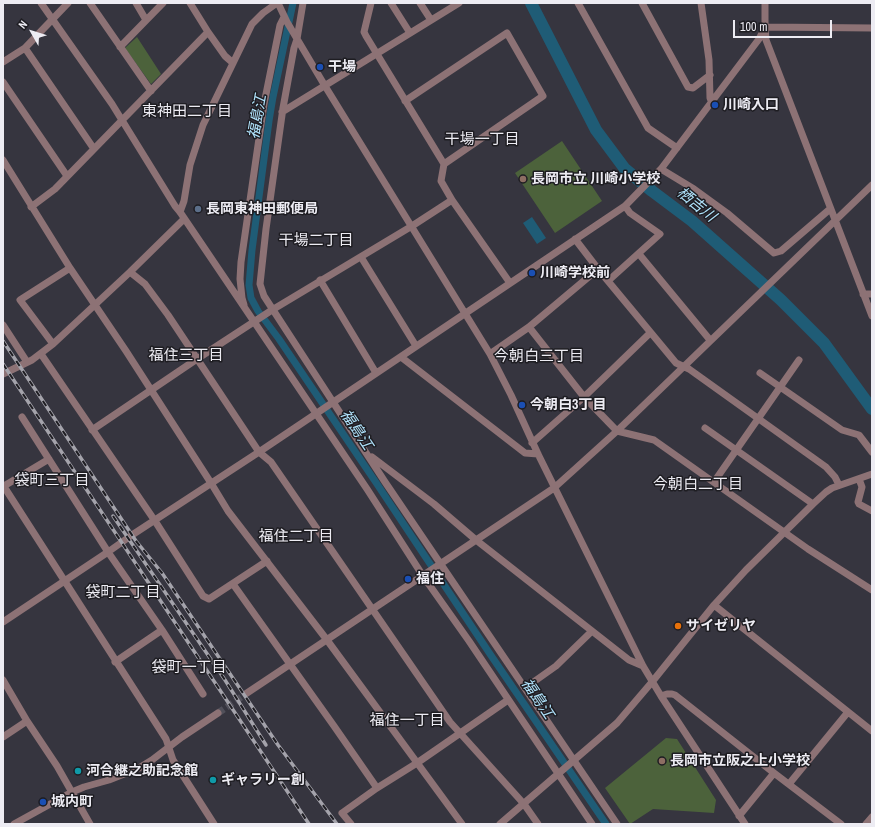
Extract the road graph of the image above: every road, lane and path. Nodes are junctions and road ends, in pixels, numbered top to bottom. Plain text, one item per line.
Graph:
1 (41, 3) edge
2 (68, 3) edge
3 (90, 3) edge
4 (136, 3) edge
5 (163, 3) edge
6 (190, 3) edge
7 (277, 3) edge
8 (303, 3) edge
9 (371, 3) edge
10 (391, 3) edge
11 (420, 3) edge
12 (578, 3) edge
13 (642, 3) edge
14 (701, 3) edge
15 (765, 3) edge
16 (455, 4) edge
17 (53, 19) junction
18 (146, 20) junction
19 (285, 20) junction
20 (431, 20) junction
21 (765, 28) junction
22 (872, 28) edge
23 (208, 32) junction
24 (410, 33) junction
25 (296, 38) junction
26 (120, 47) junction
27 (25, 48) junction
28 (376, 54) junction
29 (3, 62) edge
30 (233, 63) junction
31 (710, 75) junction
32 (3, 82) edge
33 (325, 86) junction
34 (151, 91) junction
35 (405, 101) junction
36 (712, 103) junction
37 (282, 112) junction
38 (122, 121) junction
39 (677, 148) junction
40 (94, 149) junction
41 (4, 164) edge
42 (444, 164) junction
43 (660, 170) junction
44 (67, 176) junction
45 (871, 190) edge
46 (452, 200) junction
47 (628, 204) junction
48 (31, 207) junction
49 (830, 209) junction
50 (180, 212) junction
51 (184, 219) junction
52 (835, 221) junction
53 (412, 226) junction
54 (575, 239) junction
55 (639, 254) junction
56 (361, 256) junction
57 (70, 268) junction
58 (598, 269) junction
59 (130, 272) junction
60 (320, 280) junction
61 (608, 281) junction
62 (510, 283) junction
63 (863, 294) junction
64 (872, 294) edge
65 (95, 306) junction
66 (270, 311) junction
67 (465, 313) junction
68 (248, 314) junction
69 (872, 316) edge
70 (255, 321) junction
71 (3, 325) edge
72 (529, 326) junction
73 (650, 333) junction
74 (710, 340) junction
75 (53, 344) junction
76 (416, 346) junction
77 (41, 354) junction
78 (490, 354) junction
79 (400, 357) junction
80 (197, 359) junction
81 (799, 360) dead end
82 (27, 362) junction
83 (683, 367) junction
84 (376, 373) junction
85 (760, 373) dead end
86 (3, 374) edge
87 (781, 387) junction
88 (150, 390) junction
89 (584, 397) junction
90 (331, 404) junction
91 (317, 413) junction
92 (22, 417) dead end
93 (758, 419) junction
94 (705, 428) dead end
95 (92, 430) junction
96 (617, 430) junction
97 (532, 443) junction
98 (736, 451) junction
99 (259, 452) junction
100 (366, 452) junction
101 (872, 452) edge
102 (538, 454) junction
103 (49, 458) junction
104 (872, 474) edge
105 (859, 479) junction
106 (714, 482) junction
107 (212, 483) junction
108 (839, 485) junction
109 (3, 486) edge
110 (554, 488) junction
111 (813, 504) junction
112 (872, 511) edge
113 (155, 521) junction
114 (784, 532) junction
115 (476, 540) junction
116 (108, 552) junction
117 (267, 561) junction
118 (439, 565) junction
119 (425, 575) junction
120 (64, 581) junction
121 (233, 584) junction
122 (872, 590) edge
123 (714, 605) junction
124 (372, 610) junction
125 (3, 622) edge
126 (162, 630) junction
127 (592, 631) junction
128 (328, 640) junction
129 (115, 662) junction
130 (290, 664) junction
131 (643, 666) junction
132 (3, 680) edge
133 (652, 682) junction
134 (525, 688) junction
135 (248, 693) tunnel mouth
136 (203, 694) dead end
137 (661, 696) junction
138 (508, 700) junction
139 (848, 712) junction
140 (218, 714) tunnel mouth
141 (27, 721) junction
142 (872, 731) edge
143 (460, 733) junction
144 (3, 737) edge
145 (169, 747) junction
146 (417, 763) junction
147 (572, 763) junction
148 (559, 773) junction
149 (774, 773) junction
150 (789, 784) junction
151 (377, 788) junction
152 (72, 792) junction
153 (524, 804) junction
154 (739, 816) junction
155 (872, 817) edge
156 (14, 824) edge
157 (90, 824) edge
158 (214, 824) edge
159 (351, 824) edge
160 (462, 824) edge
161 (500, 824) edge
162 (538, 824) edge
163 (592, 824) edge
164 (617, 824) edge
165 (745, 824) edge
166 (841, 824) edge
167 (866, 824) edge

1 - 17 street
2 - 17 street
3 - 26 street
4 - 18 street
5 - 18 street
6 - 23 street
7 - 19 street
7 - 30 street
8 - 25 street
9 - 28 street
10 - 24 street
11 - 20 street
12 - 39 street
13 - 31 street
14 - 31 street
15 - 21 street
16 - 20 street
17 - 27 street
17 - 38 street
18 - 26 street
19 - 25 street
19 - 68 street
20 - 24 street
21 - 22 street
21 - 36 street
21 - 49 street
23 - 30 street
23 - 34 street
24 - 28 street
25 - 33 street
25 - 37 street
26 - 34 street
27 - 29 street
27 - 40 street
28 - 33 street
28 - 35 street
30 - 50 street
31 - 36 street
32 - 44 street
33 - 37 street
33 - 53 street
34 - 38 street
35 - 42 street
35 - 42 street
36 - 39 street
37 - 66 street
38 - 40 street
38 - 50 street
39 - 43 street
40 - 44 street
41 - 48 street
42 - 46 street
43 - 47 street
43 - 49 street
44 - 48 street
45 - 52 street
46 - 53 street
46 - 62 street
47 - 54 street
47 - 55 street
48 - 57 street
49 - 52 street
50 - 51 street
51 - 59 street
51 - 68 street
52 - 63 street
52 - 74 street
53 - 56 street
53 - 67 street
54 - 58 street
54 - 62 street
55 - 61 street
55 - 74 street
56 - 60 street
56 - 76 street
57 - 65 street
57 - 75 street
58 - 61 street
58 - 72 street
59 - 65 street
59 - 80 street
60 - 66 street
60 - 84 street
61 - 73 street
62 - 67 street
63 - 64 street
63 - 69 street
65 - 75 street
65 - 88 street
66 - 70 street
66 - 90 street
67 - 76 street
67 - 78 street
68 - 70 street
70 - 80 street
70 - 91 street
71 - 82 street
72 - 78 street
72 - 89 street
73 - 83 street
73 - 89 street
74 - 83 street
75 - 77 street
76 - 79 street
77 - 82 street
77 - 95 street
78 - 97 street
79 - 84 street
79 - 102 street
80 - 88 street
80 - 99 street
81 - 87 street
82 - 86 street
83 - 93 street
83 - 96 street
84 - 90 street
85 - 87 street
87 - 93 street
87 - 101 street
88 - 95 street
88 - 107 street
89 - 96 street
89 - 97 street
90 - 91 street
90 - 100 street
91 - 99 street
91 - 119 street
92 - 103 street
93 - 98 street
93 - 108 street
94 - 98 street
95 - 113 street
96 - 106 street
96 - 110 street
97 - 102 street
98 - 106 street
98 - 111 street
99 - 107 street
99 - 124 street
100 - 115 street
100 - 118 street
102 - 110 street
103 - 109 street
103 - 116 street
104 - 105 street
105 - 108 street
105 - 112 street
106 - 114 street
107 - 113 street
107 - 117 street
108 - 111 street
109 - 120 street
110 - 115 street
110 - 131 street
111 - 114 street
113 - 116 street
113 - 121 street
114 - 122 street
114 - 123 street
115 - 118 street
115 - 127 street
116 - 120 street
116 - 126 street
117 - 121 street
117 - 128 street
118 - 119 street
118 - 134 street
119 - 124 street
119 - 138 street
120 - 125 street
120 - 129 street
121 - 130 street
123 - 133 street
123 - 139 street
124 - 128 street
124 - 143 street
126 - 129 street
126 - 136 street
127 - 131 street
127 - 134 street
128 - 130 street
128 - 146 street
129 - 145 street
130 - 135 street
130 - 151 street
131 - 133 street
132 - 141 street
133 - 137 street
133 - 147 street
134 - 147 street
137 - 149 street
137 - 154 street
138 - 143 street
138 - 148 street
139 - 142 street
139 - 150 street
140 - 145 street
141 - 144 street
141 - 152 street
143 - 146 street
143 - 153 street
145 - 152 street
145 - 158 street
146 - 151 street
146 - 160 street
147 - 148 street
147 - 164 street
148 - 153 street
148 - 163 street
149 - 150 street
149 - 154 street
150 - 166 street
151 - 159 street
152 - 156 street
152 - 157 street
153 - 161 street
153 - 162 street
154 - 165 street
155 - 167 street

